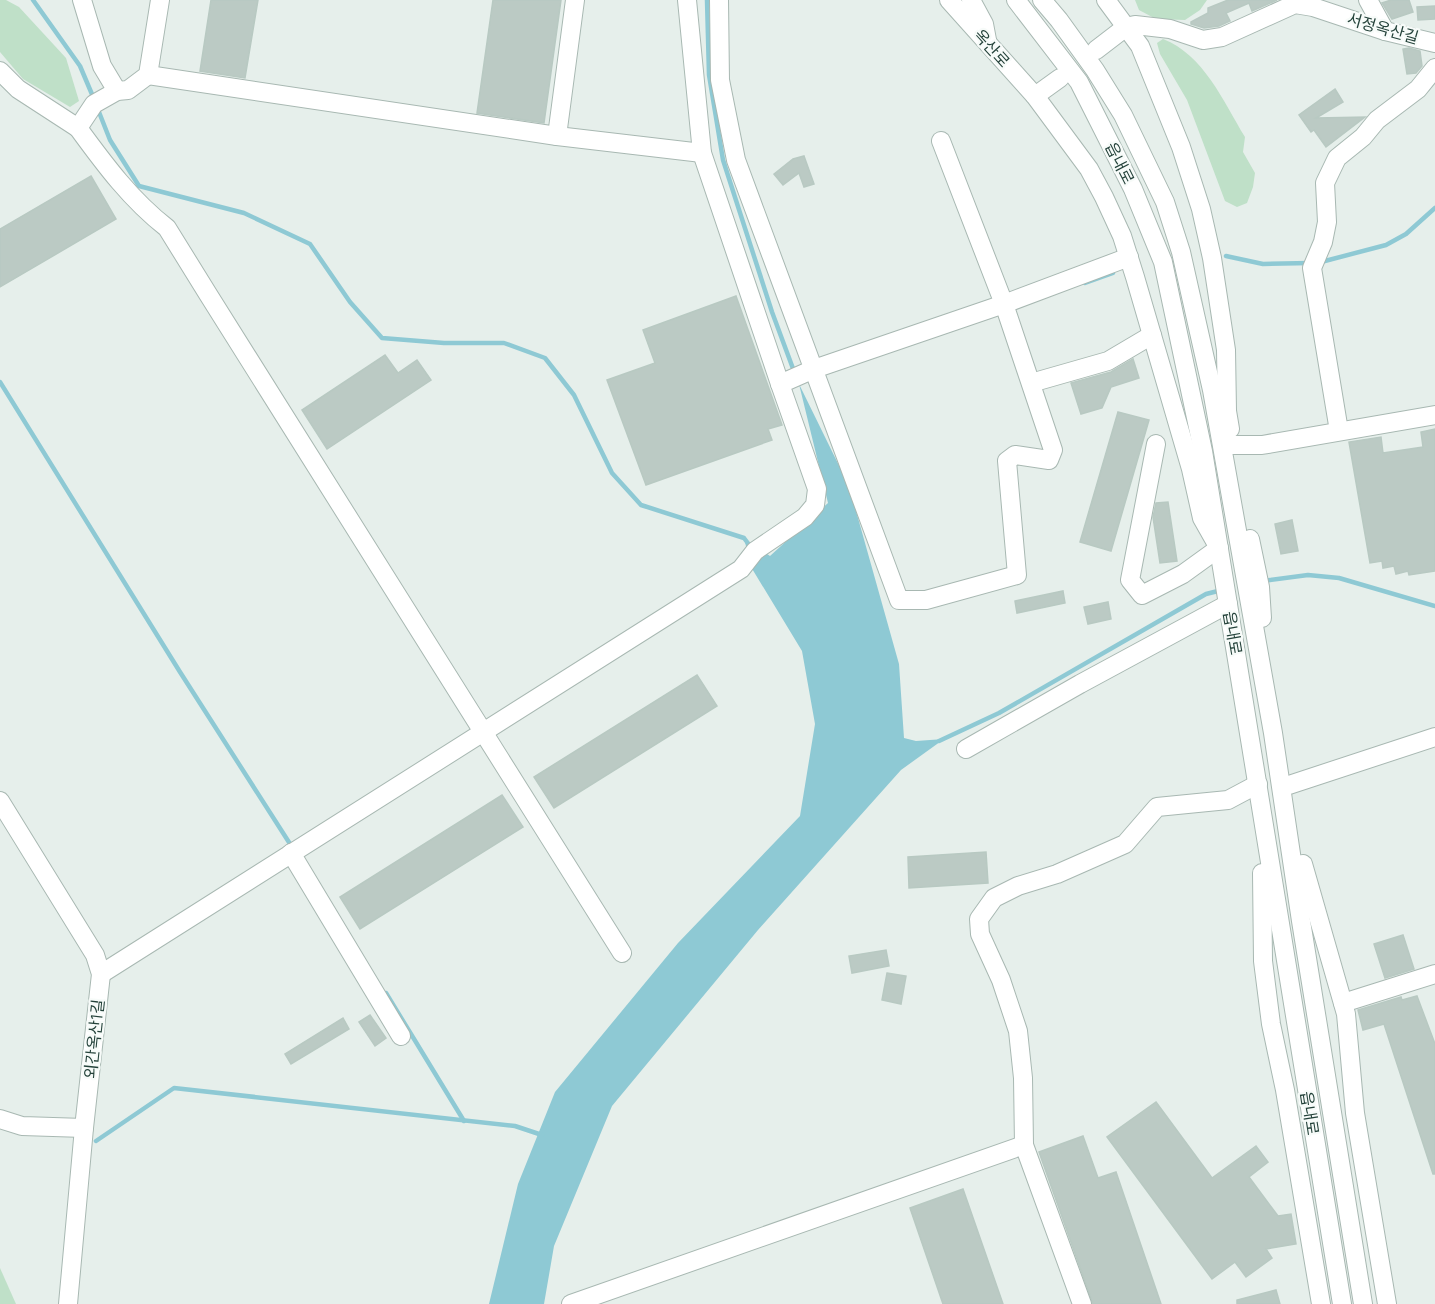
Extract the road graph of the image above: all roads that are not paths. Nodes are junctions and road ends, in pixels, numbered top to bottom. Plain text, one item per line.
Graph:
1 (82, 0) edge
2 (160, 0) edge
3 (575, 0) edge
4 (687, 0) edge
5 (719, 0) edge
6 (949, 0) edge
7 (971, 0) edge
8 (1016, 0) edge
9 (1042, 0) edge
10 (1106, 0) edge
11 (1368, 0) edge
12 (1126, 27) junction
13 (1385, 31) junction
14 (987, 43) junction
15 (1435, 43) edge
16 (1096, 51) dead end
17 (1435, 68) edge
18 (0, 71) edge
19 (148, 75) junction
20 (1060, 78) dead end
21 (117, 91) junction
22 (1035, 96) junction
23 (78, 128) junction
24 (557, 136) junction
25 (941, 141) dead end
26 (702, 153) junction
27 (1129, 256) junction
28 (1004, 304) junction
29 (1152, 335) junction
30 (814, 369) junction
31 (1030, 383) junction
32 (780, 384) junction
33 (1435, 416) edge
34 (1339, 431) junction
35 (1156, 444) dead end
36 (1232, 445) junction
37 (1219, 548) junction
38 (1228, 601) junction
39 (1268, 707) junction
40 (484, 730) junction
41 (1435, 737) edge
42 (966, 749) dead end
43 (1288, 777) junction
44 (1258, 784) junction
45 (0, 801) edge
46 (291, 853) junction
47 (622, 953) dead end
48 (101, 974) junction
49 (1435, 974) edge
50 (1343, 1003) junction
51 (401, 1036) dead end
52 (0, 1119) edge
53 (84, 1128) junction
54 (1024, 1145) junction
55 (68, 1304) edge
56 (571, 1304) edge
57 (1082, 1304) edge
58 (1321, 1304) edge
59 (1342, 1304) edge
60 (1363, 1304) edge
61 (1387, 1304) edge

1 - 21 street
2 - 19 street
3 - 24 street
4 - 26 street
5 - 30 street
6 - 14 street, 옥산로
7 - 14 street
8 - 37 street, 읍내로
9 - 39 street, 읍내로
10 - 12 street
11 - 13 street
12 - 13 street, 서정옥산길
12 - 16 street
12 - 36 street
13 - 15 street, 서정옥산길
14 - 22 street, 옥산로
17 - 34 street
18 - 23 street
19 - 21 street
19 - 24 street
20 - 22 street
21 - 23 street
22 - 27 street, 옥산로
23 - 40 street
24 - 26 street
25 - 28 street
26 - 32 street
27 - 28 street
27 - 29 street, 옥산로
28 - 30 street
28 - 31 street
29 - 31 street
29 - 37 street, 옥산로
30 - 31 street
30 - 32 street
32 - 40 street
33 - 34 street
34 - 36 street
35 - 37 street
36 - 39 street
37 - 38 street, 읍내로
38 - 42 street
38 - 44 street, 읍내로
39 - 43 street
39 - 60 street, 읍내로
40 - 46 street
40 - 47 street
41 - 43 street
43 - 50 street
44 - 54 street
44 - 58 street
44 - 59 street, 읍내로
45 - 48 street, 외간옥산1길
46 - 48 street
46 - 51 street
48 - 53 street, 외간옥산1길
49 - 50 street
50 - 61 street
52 - 53 street
53 - 55 street, 외간옥산1길
54 - 56 street
54 - 57 street

